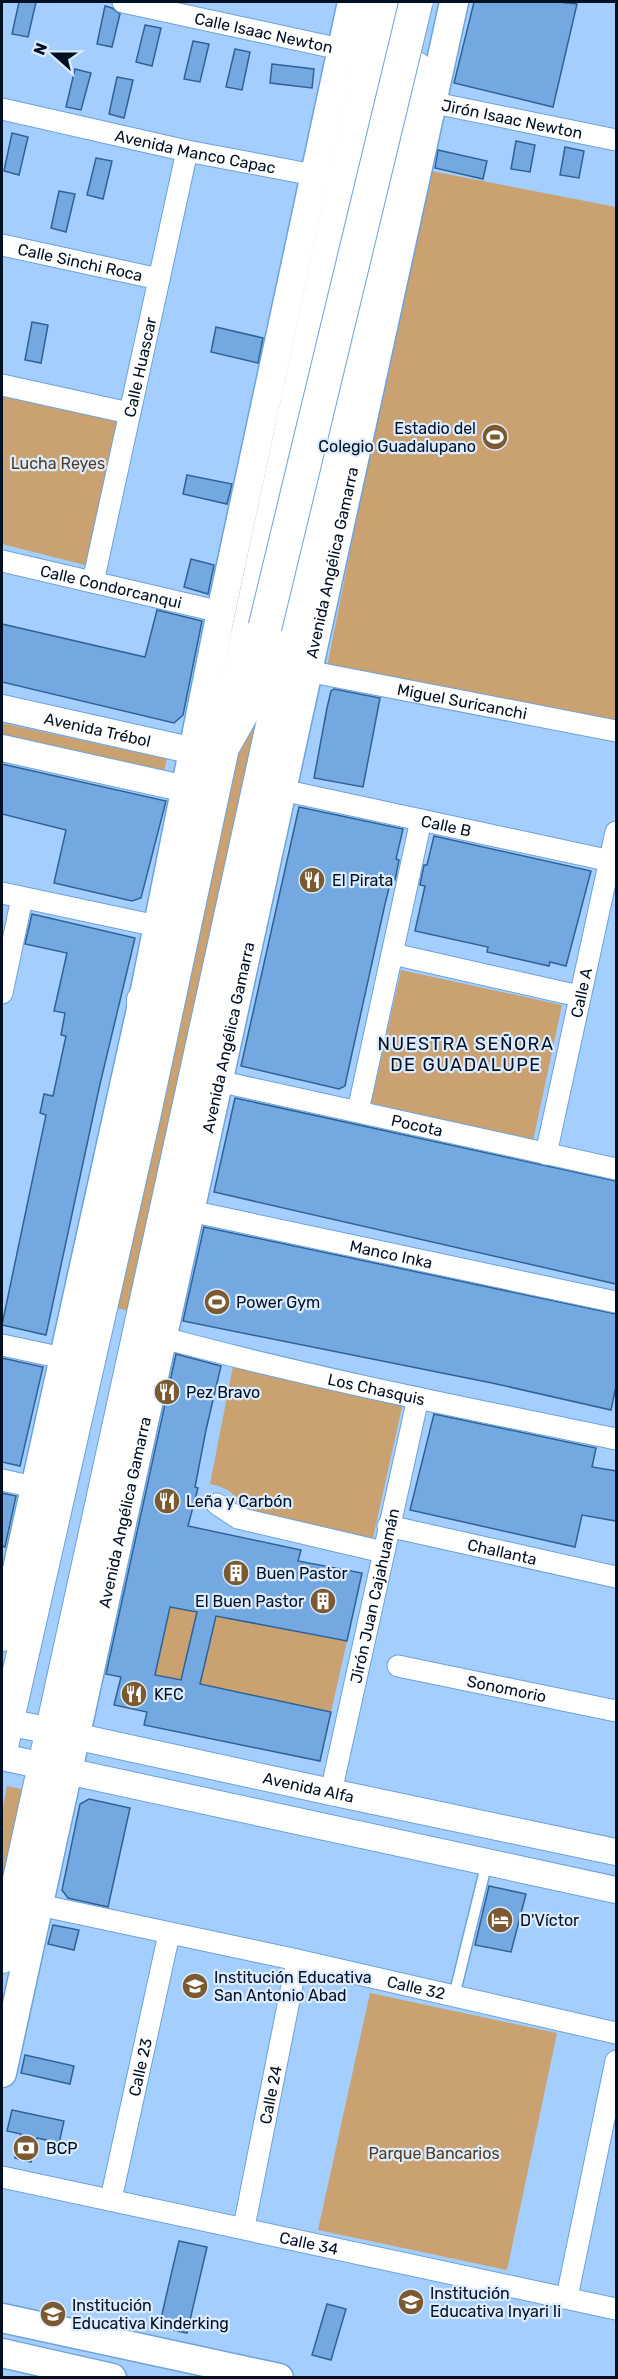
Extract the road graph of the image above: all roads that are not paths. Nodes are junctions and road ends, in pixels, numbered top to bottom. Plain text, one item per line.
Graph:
1 (123, 2) edge
2 (352, 2) edge
3 (382, 2) edge
4 (416, 2) edge
5 (432, 2) edge
6 (454, 2) edge
7 (355, 52) junction
8 (421, 100) junction
9 (2, 109) edge
10 (616, 140) edge
11 (187, 151) junction
12 (329, 178) junction
13 (389, 189) junction
14 (2, 245) edge
15 (159, 279) junction
16 (2, 385) edge
17 (129, 412) junction
18 (2, 561) edge
19 (93, 582) junction
20 (221, 612) junction
21 (308, 671) junction
22 (2, 708) edge
23 (616, 731) edge
24 (2, 748) edge
25 (268, 748) junction
26 (207, 752) junction
27 (186, 789) junction
28 (282, 790) junction
29 (422, 820) junction
30 (616, 832) edge
31 (611, 861) junction
32 (12, 895) edge
33 (157, 926) junction
34 (393, 954) junction
35 (2, 993) edge
36 (579, 996) junction
37 (143, 1000) junction
38 (218, 1081) junction
39 (358, 1111) junction
40 (145, 1113) junction
41 (546, 1154) junction
42 (616, 1169) edge
43 (178, 1208) junction
44 (616, 1302) edge
45 (97, 1318) junction
46 (151, 1335) junction
47 (2, 1345) edge
48 (63, 1358) junction
49 (418, 1398) junction
50 (616, 1439) edge
51 (2, 1480) edge
52 (34, 1487) junction
53 (217, 1503) dead end
54 (388, 1526) junction
55 (383, 1552) junction
56 (616, 1576) edge
57 (3, 1625) edge
58 (398, 1666) dead end
59 (616, 1711) edge
60 (3, 1731) edge
61 (64, 1733) junction
62 (2, 1758) edge
63 (56, 1769) junction
64 (331, 1792) junction
65 (616, 1852) edge
66 (487, 1862) junction
67 (616, 1890) edge
68 (39, 1905) junction
69 (169, 1934) junction
70 (2, 1957) edge
71 (297, 1960) junction
72 (454, 1996) junction
73 (616, 2033) edge
74 (616, 2061) edge
75 (2, 2073) edge
76 (2, 2177) edge
77 (111, 2199) junction
78 (244, 2227) junction
79 (567, 2297) junction
80 (616, 2308) edge
81 (13, 2320) edge
82 (10, 2355) edge
83 (81, 2374) edge
84 (112, 2378) edge
85 (279, 2378) edge

1 - 7 street, Calle Isaac Newton
2 - 7 main road
3 - 7 main road
4 - 26 highway, bridge
5 - 8 main road, Avenida Angélica Gamarra
6 - 8 main road, Avenida Angélica Gamarra
7 - 12 main road
8 - 10 street, Jirón Isaac Newton
8 - 13 main road, Avenida Angélica Gamarra
8 - 21 main road, Avenida Angélica Gamarra
9 - 11 street, Avenida Manco Capac
11 - 12 street, Avenida Manco Capac
11 - 15 street, Calle Huascar
12 - 13 street, Avenida Manco Capac
12 - 20 main road
12 - 26 main road
13 - 25 main road, Avenida Angélica Gamarra
14 - 15 street, Calle Sinchi Roca
15 - 17 street, Calle Huascar
16 - 17 street
17 - 19 street, Calle Huascar
18 - 19 street, Calle Condorcanqui
19 - 20 street, Calle Condorcanqui
20 - 26 main road
21 - 23 street, Miguel Suricanchi
21 - 28 main road, Avenida Angélica Gamarra
22 - 26 street, Avenida Trébol
24 - 27 street
25 - 28 main road
25 - 43 main road, Avenida Angélica Gamarra
26 - 27 main road
26 - 40 main road
27 - 33 main road
28 - 29 street, Calle B
28 - 38 main road, Avenida Angélica Gamarra
29 - 31 street, Calle B
29 - 34 street
30 - 31 street, Calle A
31 - 36 street, Calle A
32 - 33 street
32 - 35 street
33 - 37 main road
34 - 36 street
34 - 39 street
36 - 41 street, Calle A
37 - 40 main road
37 - 48 main road
38 - 39 street, Pocota
38 - 43 main road, Avenida Angélica Gamarra
39 - 41 street, Pocota
40 - 45 main road
41 - 42 street, Pocota
43 - 44 street, Manco Inka
43 - 46 main road, Avenida Angélica Gamarra
45 - 46 main road
45 - 60 main road
46 - 49 street, Los Chasquis
46 - 61 main road, Avenida Angélica Gamarra
47 - 48 street
48 - 52 main road
49 - 50 street, Los Chasquis
49 - 54 street, Jirón Juan Cajahuamán
51 - 52 street
52 - 57 main road
53 - 55 street
54 - 55 street, Jirón Juan Cajahuamán
54 - 56 street, Challanta
55 - 64 street, Jirón Juan Cajahuamán
58 - 59 street, Sonomorio
60 - 61 street, Avenida Alfa
61 - 63 main road, Avenida Angélica Gamarra
61 - 64 street, Avenida Alfa
62 - 63 street
63 - 66 street
63 - 68 main road, Avenida Angélica Gamarra
63 - 70 main road, Avenida Angélica Gamarra
64 - 65 street, Avenida Alfa
66 - 67 street
66 - 72 lane
68 - 69 street, Calle 32
68 - 75 main road, Avenida Angélica Gamarra
69 - 71 street, Calle 32
69 - 77 street, Calle 23
71 - 72 street, Calle 32
71 - 78 street, Calle 24
72 - 73 street, Calle 32
74 - 79 street
76 - 77 street, Calle 34
77 - 78 street, Calle 34
78 - 79 street, Calle 34
79 - 80 street, Calle 34
81 - 82 main road
81 - 85 main road
82 - 83 main road
83 - 84 main road

